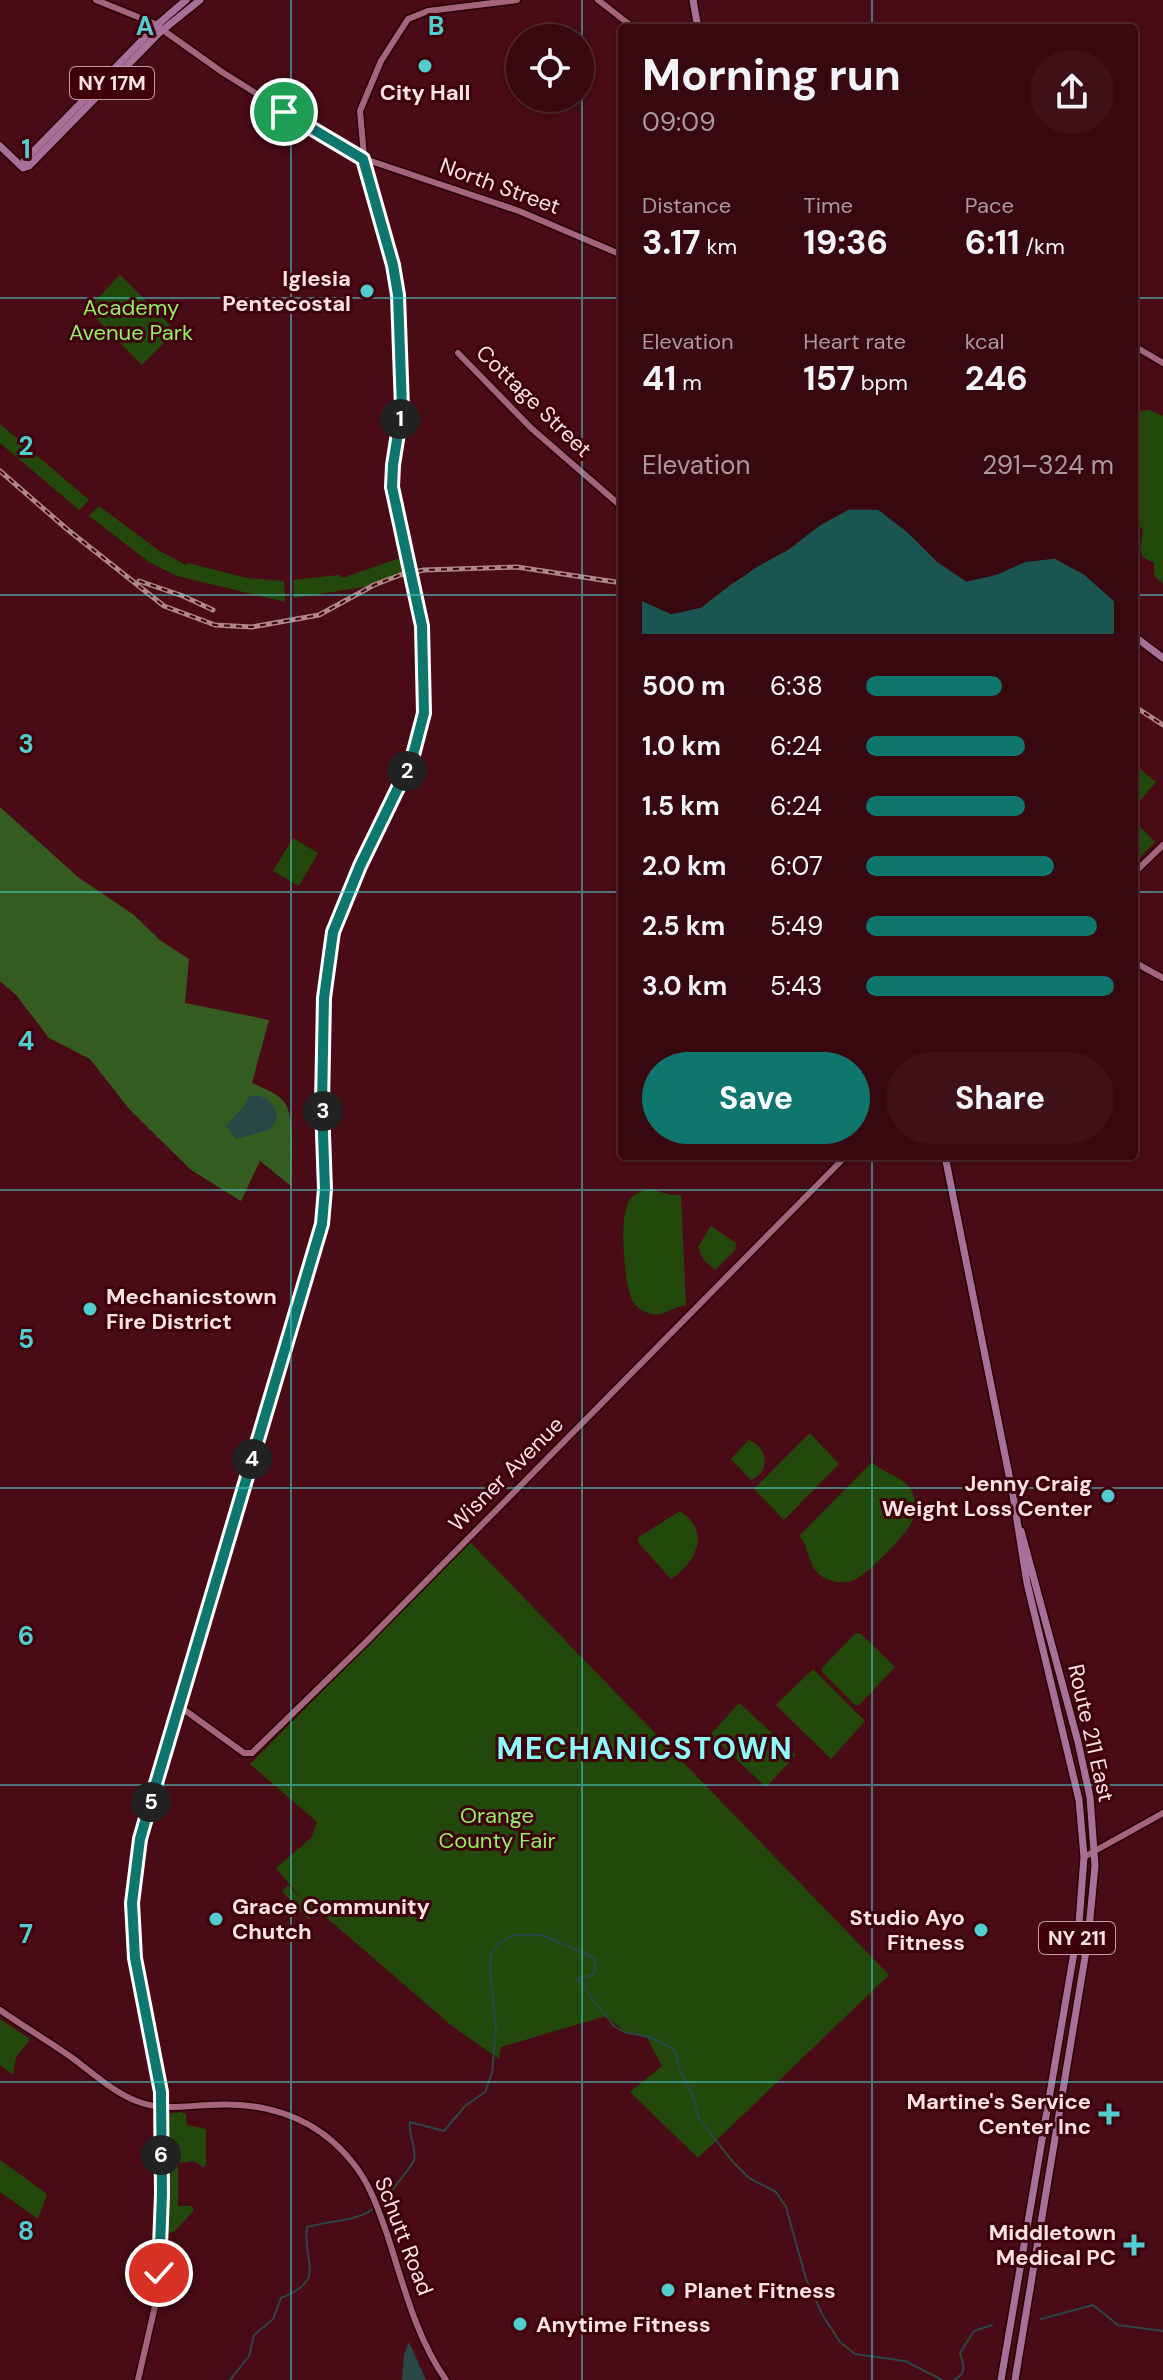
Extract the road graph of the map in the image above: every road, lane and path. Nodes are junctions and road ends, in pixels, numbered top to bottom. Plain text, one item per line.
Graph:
1 (96, 0) edge
2 (186, 0) edge
3 (200, 0) edge
4 (517, 0) edge
5 (598, 0) edge
6 (693, 0) edge
7 (629, 24) edge
8 (697, 24) edge
9 (161, 28) junction
10 (0, 146) edge
11 (363, 159) junction
12 (618, 253) edge
13 (1138, 348) edge
14 (458, 353) dead end
15 (1163, 363) edge
16 (618, 504) edge
17 (1138, 639) edge
18 (1163, 658) edge
19 (1163, 845) edge
20 (1138, 869) edge
21 (1138, 964) edge
22 (1163, 978) edge
23 (842, 1160) edge
24 (946, 1160) edge
25 (1019, 1525) junction
26 (179, 1706) junction
27 (1163, 1813) edge
28 (1095, 1851) junction
29 (1084, 1857) junction
30 (0, 2010) edge
31 (160, 2106) junction
32 (138, 2380) edge
33 (446, 2380) edge
34 (1001, 2380) edge
35 (1015, 2380) edge

1 - 9 main road, North Street
2 - 9 main road, NY 17M
3 - 9 main road, NY 17M
4 - 11 main road
5 - 7 main road
6 - 8 main road
9 - 10 main road, NY 17M
9 - 11 main road, North Street
11 - 12 main road, North Street
11 - 26 main road
13 - 15 main road
14 - 16 main road, Cottage Street
17 - 18 main road
19 - 20 main road
21 - 22 main road
23 - 26 main road, Wisner Avenue
24 - 25 main road, Route 211 East / NY 211
25 - 28 main road, Route 211 East / NY 211
25 - 29 main road, Route 211 East / NY 211
26 - 31 main road
27 - 28 main road
28 - 29 main road
28 - 35 main road, Route 211 East / NY 211
29 - 34 main road, Route 211 East / NY 211
30 - 31 main road, Schutt Road
31 - 32 main road
31 - 33 main road, Schutt Road

